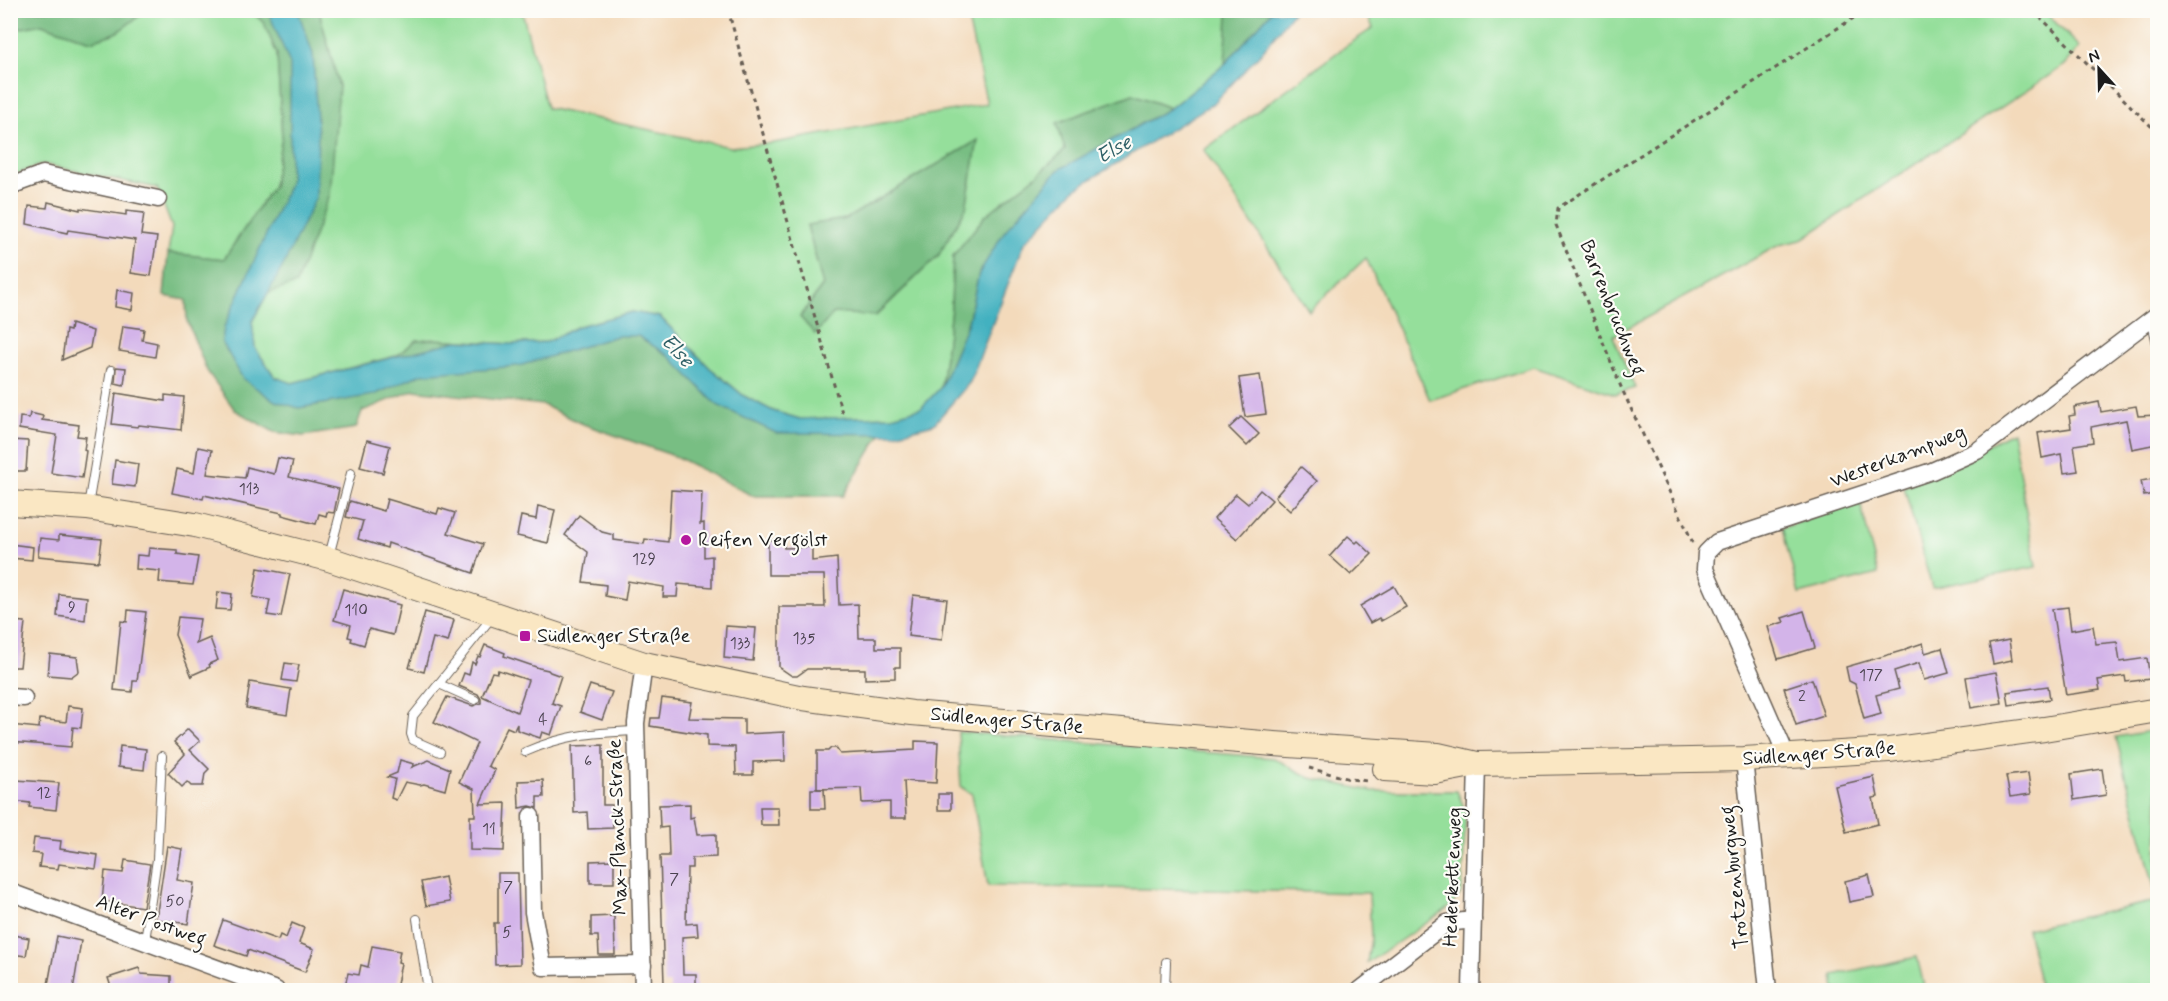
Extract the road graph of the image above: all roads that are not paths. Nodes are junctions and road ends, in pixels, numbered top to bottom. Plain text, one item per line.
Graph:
1 (10, 186) edge
2 (158, 199) dead end
3 (2153, 317) edge
4 (2157, 348) edge
5 (111, 370) dead end
6 (351, 472) dead end
7 (10, 503) edge
8 (87, 508) junction
9 (328, 559) junction
10 (494, 614) junction
11 (644, 664) junction
12 (439, 684) junction
13 (475, 700) dead end
14 (2157, 710) edge
15 (636, 731) junction
16 (440, 752) dead end
17 (525, 752) dead end
18 (162, 756) dead end
19 (1783, 757) junction
20 (1744, 759) junction
21 (1477, 765) junction
22 (531, 816) dead end
23 (10, 892) edge
24 (417, 919) dead end
25 (1473, 920) junction
26 (145, 941) junction
27 (1166, 962) dead end
28 (643, 965) junction
29 (276, 990) edge
30 (428, 990) edge
31 (644, 990) edge
32 (1166, 990) edge
33 (1360, 990) edge
34 (1471, 990) edge
35 (1768, 990) edge

1 - 2 street
3 - 4 lane
3 - 19 street, Westerkampweg
5 - 8 lane
6 - 9 lane
7 - 8 main road, Südlenger Straße
8 - 9 main road, Südlenger Straße
9 - 10 main road, Südlenger Straße
10 - 11 main road, Südlenger Straße
10 - 12 lane
11 - 15 street, Max-Planck-Straße
11 - 21 main road, Südlenger Straße
12 - 13 lane
12 - 16 lane
14 - 19 main road, Südlenger Straße
15 - 17 lane
15 - 28 street, Max-Planck-Straße
18 - 26 lane
19 - 20 main road, Südlenger Straße
20 - 21 main road, Südlenger Straße
20 - 35 street, Trotzenburgweg
21 - 25 street, Hederkottenweg
22 - 28 street
23 - 26 street, Alter Postweg
24 - 30 lane
25 - 33 street
25 - 34 street, Hederkottenweg
26 - 29 street, Alter Postweg
27 - 32 lane
28 - 31 street, Max-Planck-Straße

